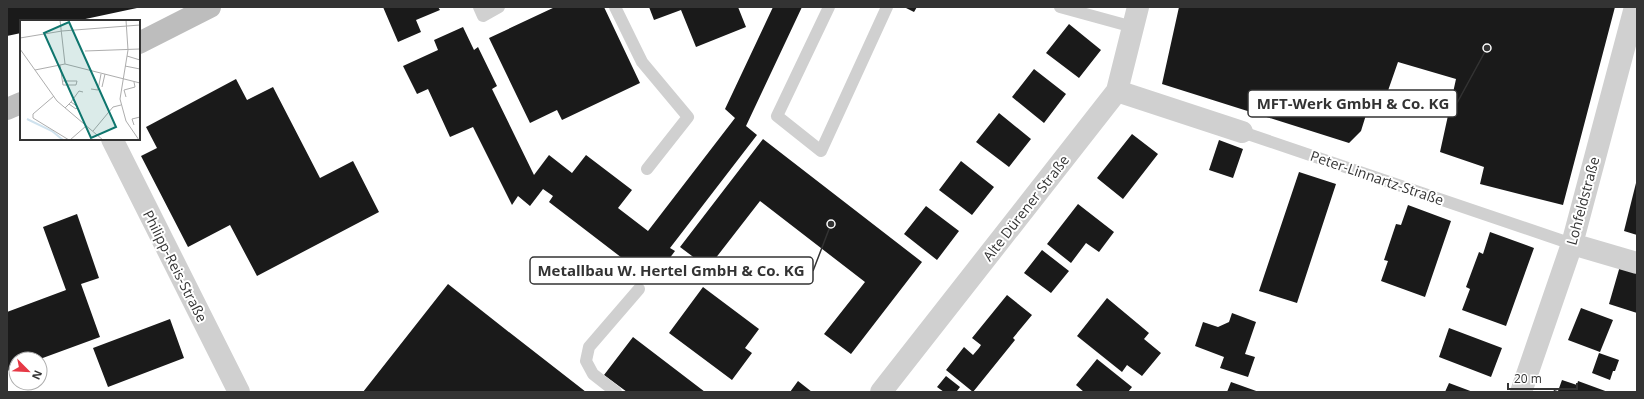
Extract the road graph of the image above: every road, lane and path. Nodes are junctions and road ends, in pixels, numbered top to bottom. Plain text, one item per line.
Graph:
1 (210, 7) edge
2 (480, 7) edge
3 (499, 7) edge
4 (615, 7) edge
5 (829, 7) edge
6 (887, 7) edge
7 (1060, 7) edge
8 (1635, 7) edge
9 (187, 12) edge
10 (1136, 17) edge
11 (140, 43) edge
12 (1117, 91) junction
13 (20, 103) edge
14 (7, 109) edge
15 (1242, 132) joint
16 (113, 140) edge
17 (647, 169) dead end
18 (1572, 244) junction
19 (1637, 263) edge
20 (639, 289) dead end
21 (239, 392) edge
22 (616, 392) edge
23 (881, 392) edge
24 (1521, 392) edge

1 - 9 main road
2 - 3 lane
4 - 17 lane
5 - 6 lane
7 - 10 lane
8 - 18 street, Lohfeldstraße
9 - 11 main road
10 - 12 street, Alte Dürener Straße
12 - 15 street, Peter-Linnartz-Straße
12 - 23 street, Alte Dürener Straße
13 - 14 main road
15 - 18 lane, Peter-Linnartz-Straße
16 - 21 street, Philipp-Reis-Straße
18 - 19 street, Peter-Linnartz-Straße
18 - 24 street, Lohfeldstraße
20 - 22 lane

